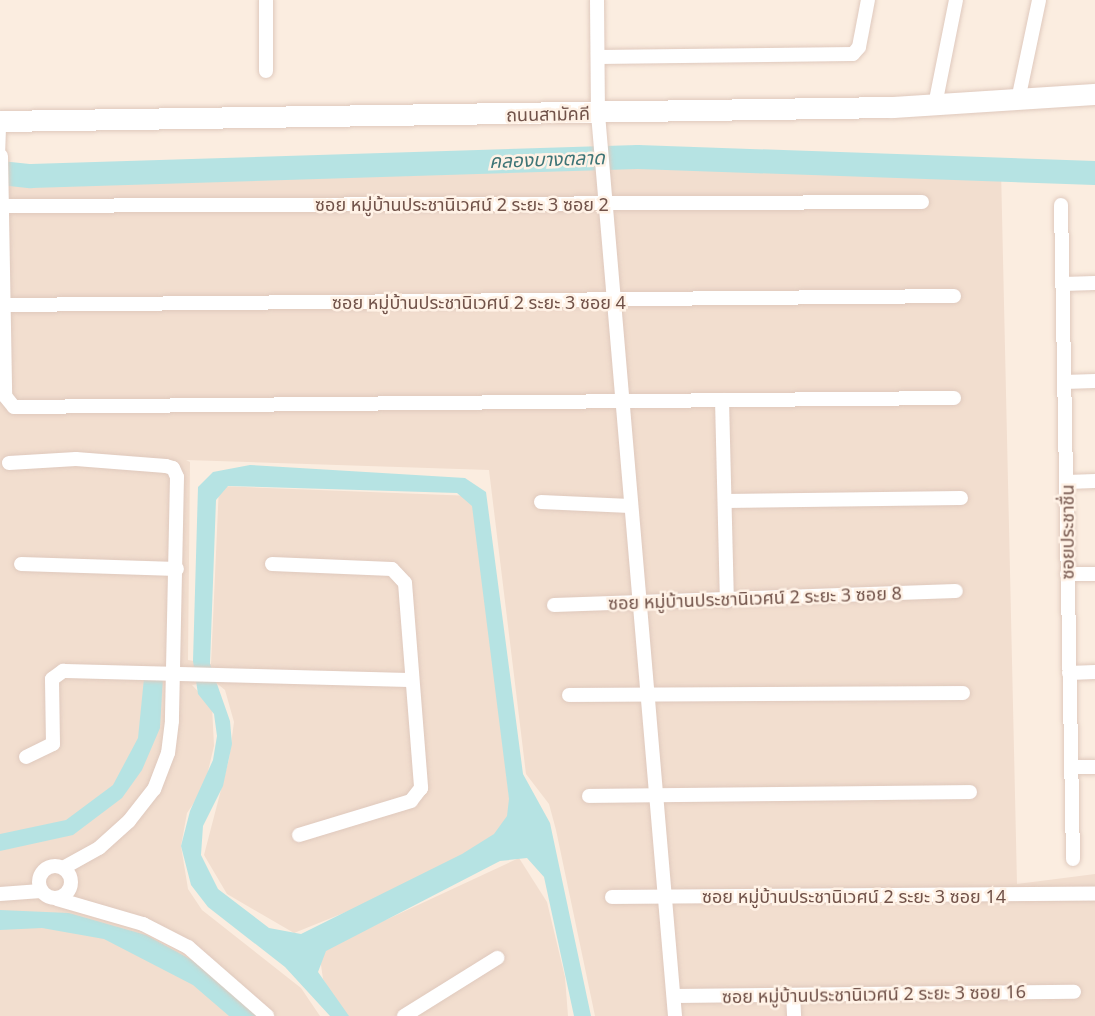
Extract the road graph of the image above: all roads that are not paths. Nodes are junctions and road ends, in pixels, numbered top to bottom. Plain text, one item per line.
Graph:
1 (266, 0) edge
2 (597, 0) edge
3 (868, 0) edge
4 (956, 0) edge
5 (1039, 0) edge
6 (598, 57) junction
7 (266, 71) dead end
8 (1095, 94) edge
9 (1018, 100) junction
10 (935, 105) junction
11 (598, 114) junction
12 (1, 121) edge
13 (2, 156) edge
14 (922, 202) dead end
15 (607, 203) junction
16 (1061, 205) dead end
17 (2, 206) junction
18 (1095, 283) edge
19 (1063, 284) junction
20 (954, 296) dead end
21 (613, 302) junction
22 (4, 305) junction
23 (1095, 381) edge
24 (1064, 382) junction
25 (954, 398) dead end
26 (722, 400) junction
27 (622, 404) junction
28 (9, 463) dead end
29 (1095, 481) edge
30 (1067, 482) junction
31 (961, 498) dead end
32 (725, 501) junction
33 (541, 502) dead end
34 (630, 506) junction
35 (22, 564) dead end
36 (272, 564) dead end
37 (177, 569) junction
38 (1067, 574) junction
39 (1095, 574) edge
40 (956, 591) dead end
41 (727, 601) junction
42 (640, 603) junction
43 (554, 605) dead end
44 (1095, 672) edge
45 (1069, 673) junction
46 (173, 674) junction
47 (411, 680) junction
48 (963, 693) dead end
49 (647, 694) junction
50 (569, 695) dead end
51 (26, 757) dead end
52 (1095, 767) edge
53 (1071, 768) junction
54 (970, 792) dead end
55 (656, 795) junction
56 (589, 796) dead end
57 (299, 835) dead end
58 (1073, 859) dead end
59 (63, 868) junction
60 (41, 891) junction
61 (0, 894) edge
62 (1095, 894) edge
63 (612, 897) dead end
64 (665, 897) junction
65 (57, 899) junction
66 (497, 958) dead end
67 (1074, 992) dead end
68 (793, 995) junction
69 (674, 996) junction
70 (267, 1016) edge
71 (404, 1016) edge
72 (676, 1016) edge
73 (794, 1016) edge

1 - 7 street
2 - 6 street
3 - 6 street
4 - 10 street
5 - 9 street
6 - 11 street
8 - 9 main road, ถนนสามัคคี
9 - 10 main road, ถนนสามัคคี
10 - 11 main road, ถนนสามัคคี
11 - 12 main road, ถนนสามัคคี
11 - 15 street
12 - 13 lane
13 - 17 street
14 - 15 street, ซอย หมู่บ้านประชานิเวศน์ 2 ระยะ 3 ซอย 2
15 - 17 street, ซอย หมู่บ้านประชานิเวศน์ 2 ระยะ 3 ซอย 2
15 - 21 street
16 - 19 street, ซอยประชาชื่น
17 - 22 street
18 - 19 street
19 - 24 street, ซอยประชาชื่น
20 - 21 street, ซอย หมู่บ้านประชานิเวศน์ 2 ระยะ 3 ซอย 4
21 - 22 street, ซอย หมู่บ้านประชานิเวศน์ 2 ระยะ 3 ซอย 4
21 - 27 street
22 - 27 street
23 - 24 street
24 - 30 street, ซอยประชาชื่น
25 - 26 street
26 - 27 street
26 - 32 street
27 - 34 street
28 - 37 street
29 - 30 street
30 - 38 street, ซอยประชาชื่น
31 - 32 street
32 - 41 street
33 - 34 street
34 - 42 street
35 - 37 street
36 - 47 street
37 - 46 street
38 - 39 street
38 - 45 street, ซอยประชาชื่น
40 - 41 street, ซอย หมู่บ้านประชานิเวศน์ 2 ระยะ 3 ซอย 8
41 - 42 street, ซอย หมู่บ้านประชานิเวศน์ 2 ระยะ 3 ซอย 8
42 - 43 street, ซอย หมู่บ้านประชานิเวศน์ 2 ระยะ 3 ซอย 8
42 - 49 street
44 - 45 street
45 - 53 street, ซอยประชาชื่น
46 - 47 street
46 - 51 street
46 - 59 street
47 - 57 street
48 - 49 street
49 - 50 street
49 - 55 street
52 - 53 street
53 - 58 street, ซอยประชาชื่น
54 - 55 street
55 - 56 street
55 - 64 street
59 - 60 street
59 - 65 street
60 - 61 street
60 - 65 street
62 - 64 street, ซอย หมู่บ้านประชานิเวศน์ 2 ระยะ 3 ซอย 14
63 - 64 street, ซอย หมู่บ้านประชานิเวศน์ 2 ระยะ 3 ซอย 14
64 - 69 street
65 - 70 street
66 - 71 street
67 - 68 street, ซอย หมู่บ้านประชานิเวศน์ 2 ระยะ 3 ซอย 16
68 - 69 street, ซอย หมู่บ้านประชานิเวศน์ 2 ระยะ 3 ซอย 16
68 - 73 street
69 - 72 street

